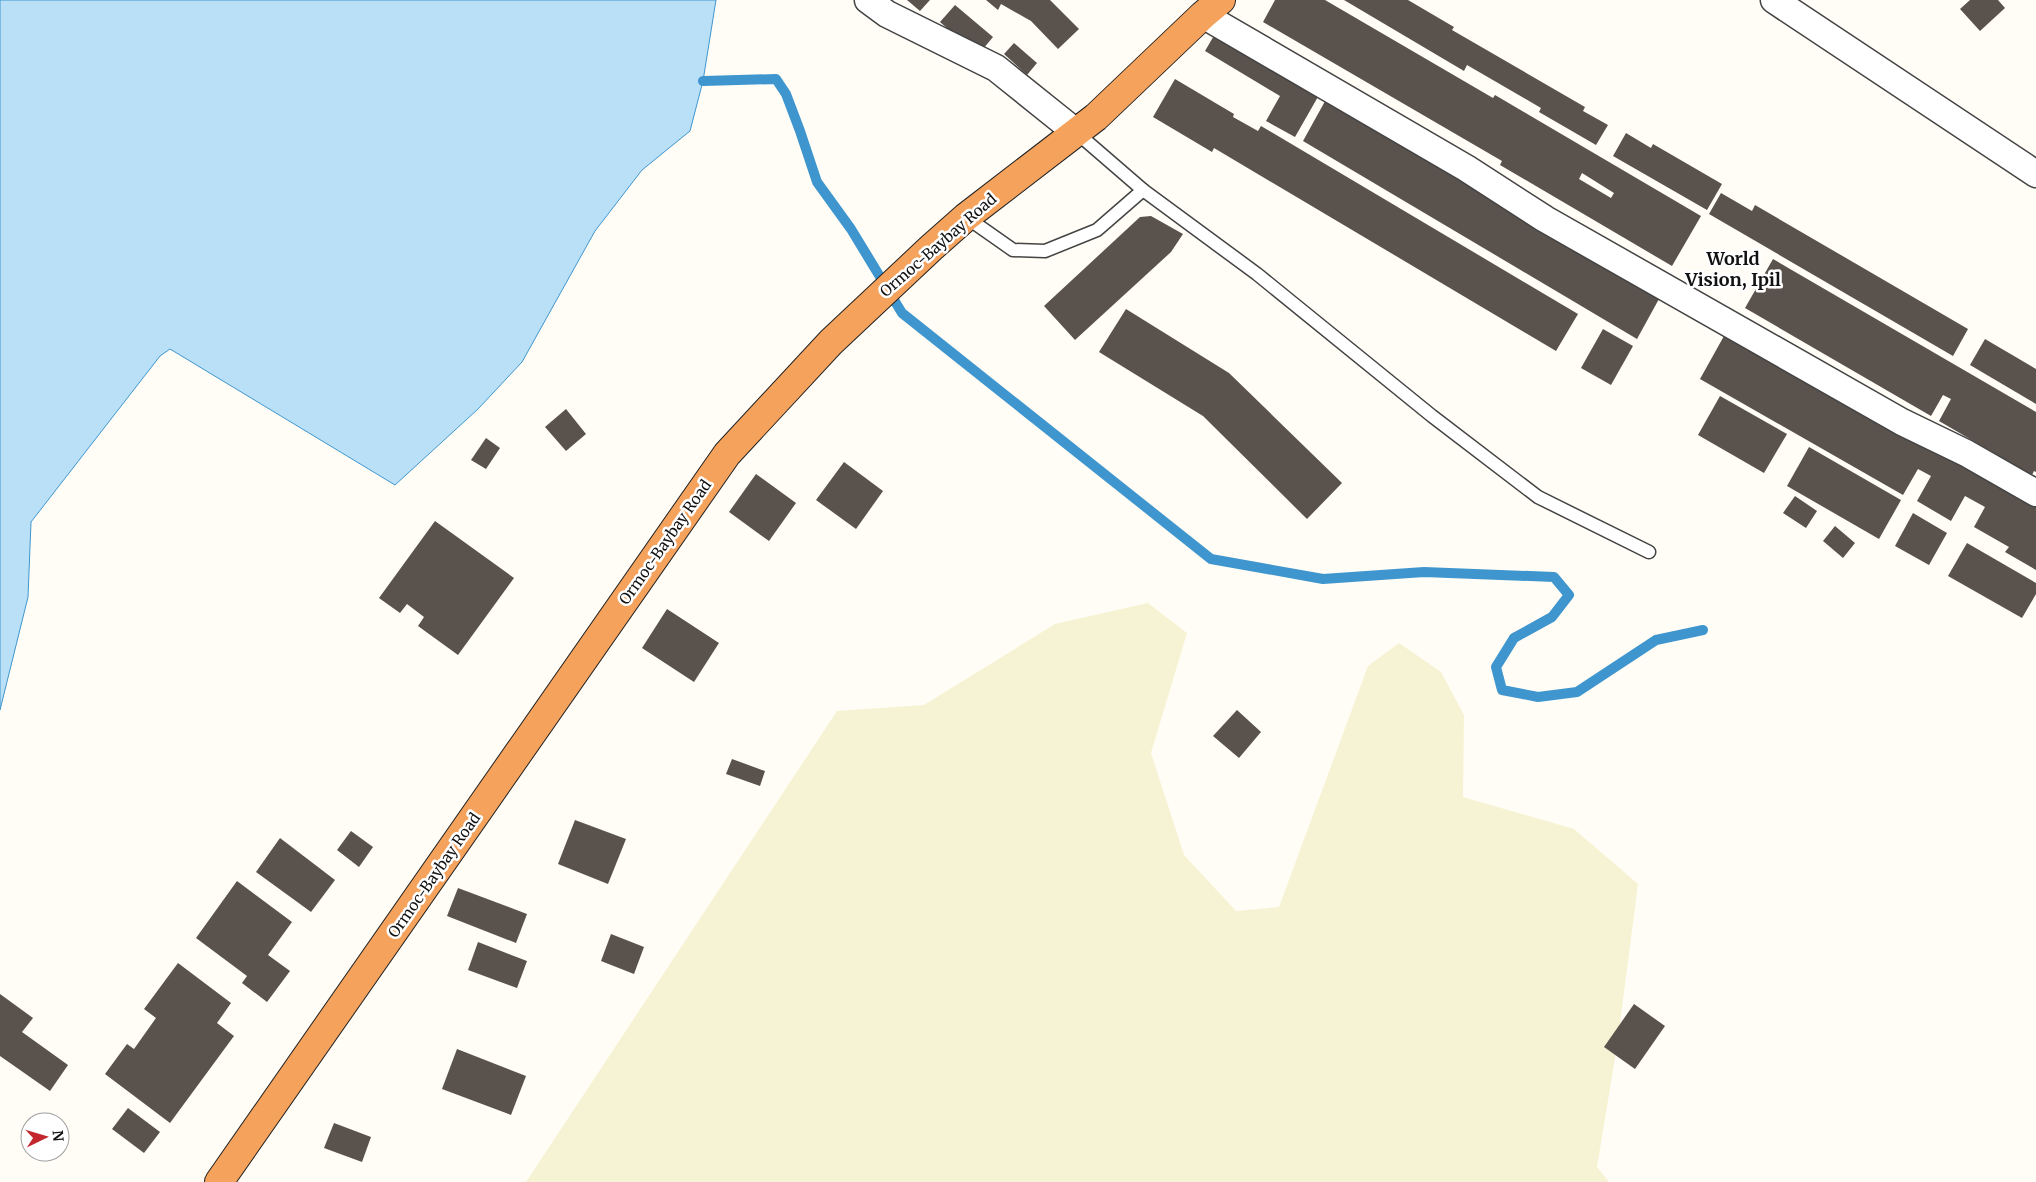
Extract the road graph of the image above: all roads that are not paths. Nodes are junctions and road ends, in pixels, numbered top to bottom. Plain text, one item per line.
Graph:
1 (868, 0) edge
2 (1774, 0) edge
3 (1212, 8) edge
4 (1077, 133) junction
5 (2036, 174) edge
6 (1143, 190) junction
7 (966, 217) junction
8 (2036, 493) edge
9 (1649, 552) dead end
10 (219, 1182) edge

1 - 4 street
2 - 5 street
3 - 4 highway, Ormoc-Baybay Road
3 - 8 street
4 - 6 lane
4 - 7 highway, Ormoc-Baybay Road
6 - 7 lane
6 - 9 lane
7 - 10 highway, Ormoc-Baybay Road

